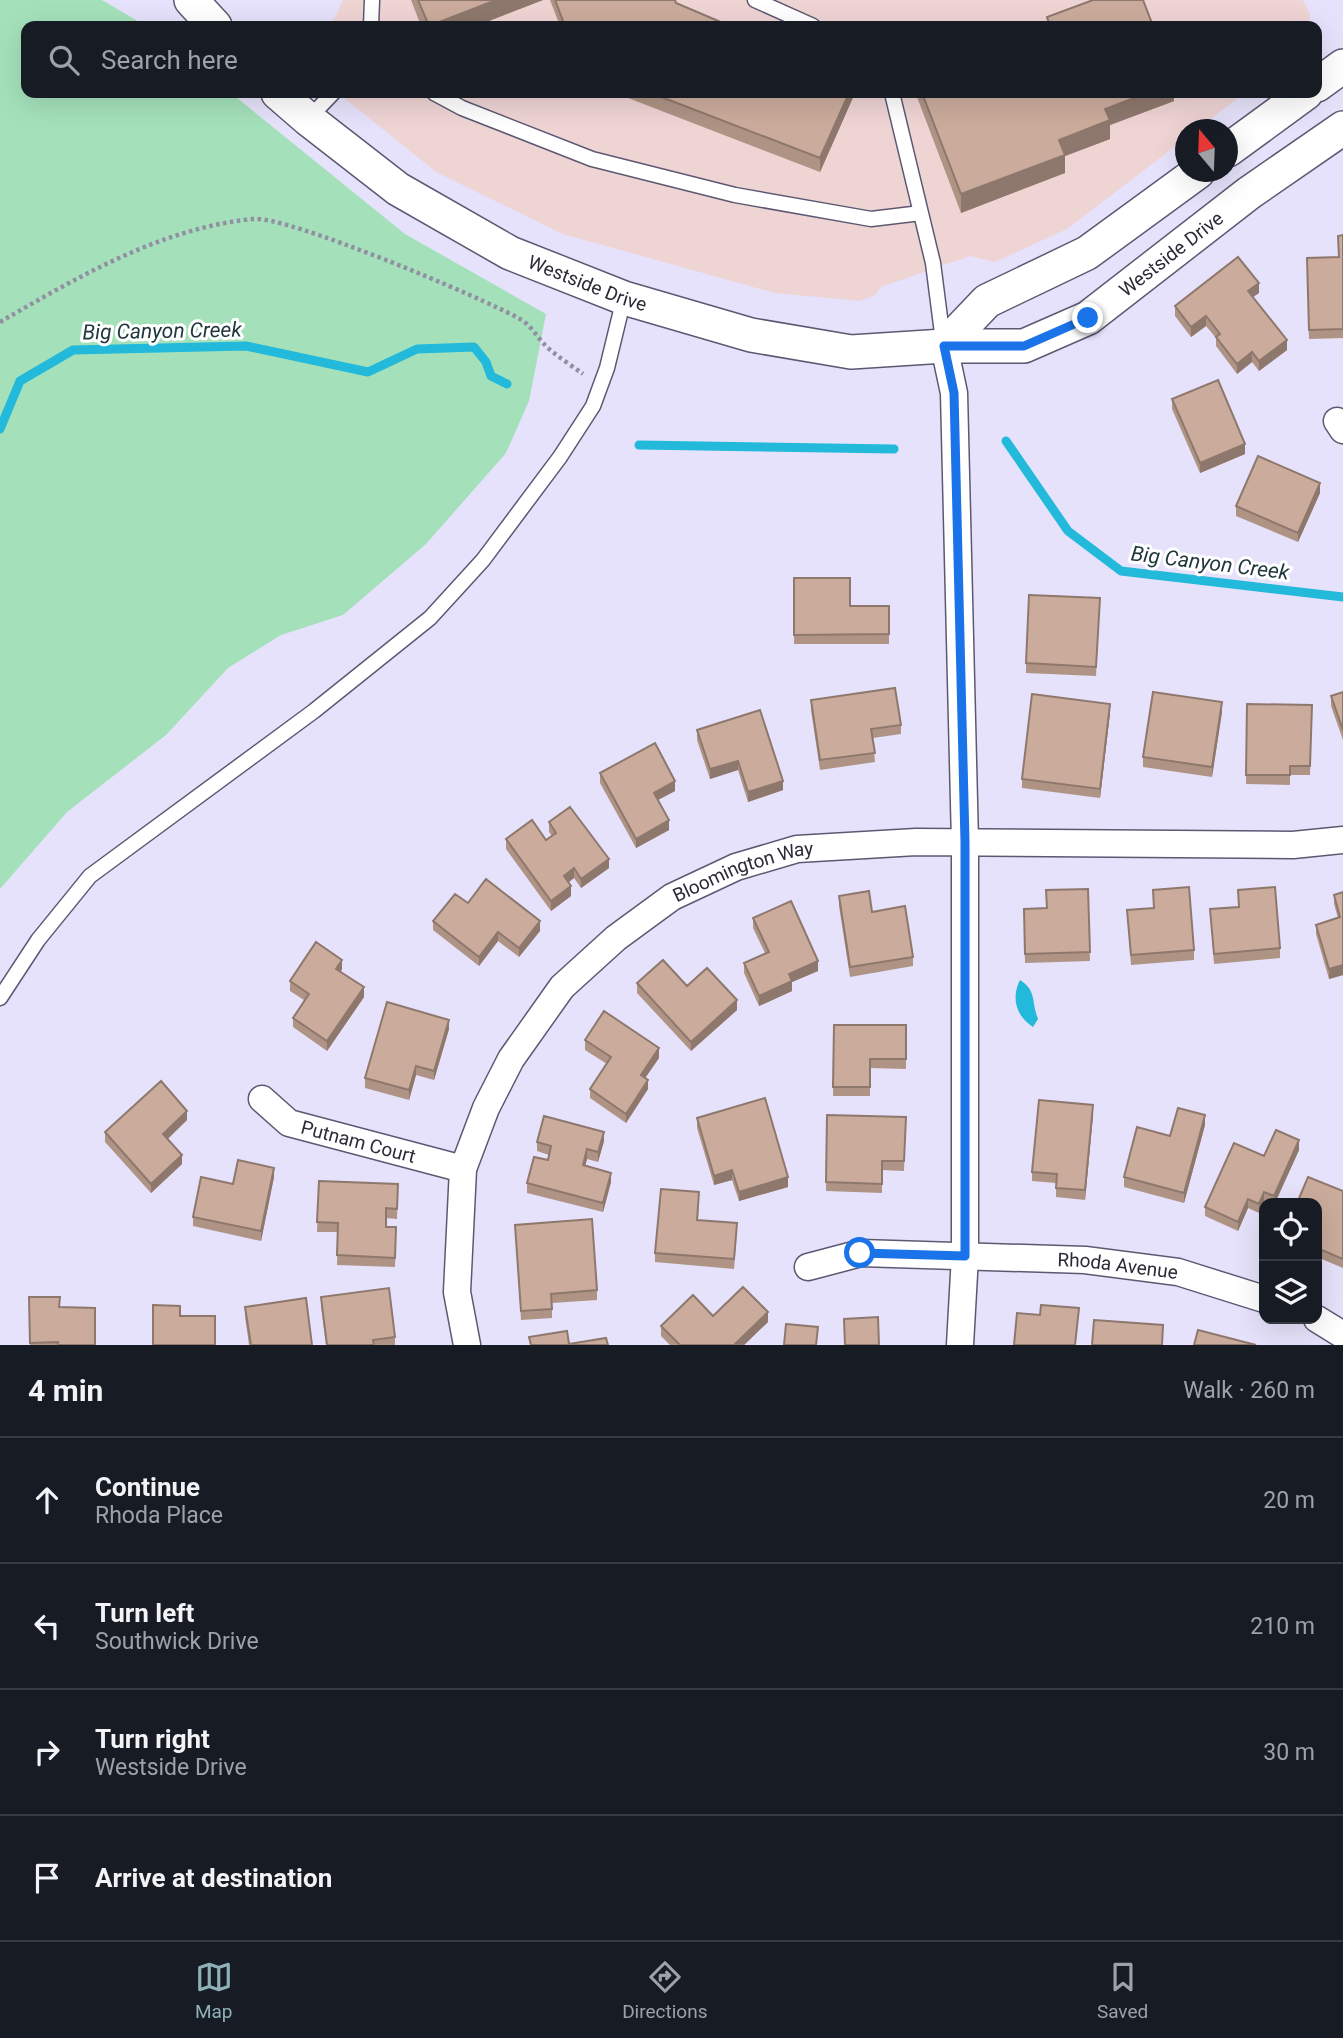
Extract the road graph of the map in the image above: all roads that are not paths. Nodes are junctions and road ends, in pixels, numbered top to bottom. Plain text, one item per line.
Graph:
1 (191, 0) edge
2 (372, 0) edge
3 (755, 0) edge
4 (210, 21) edge
5 (371, 21) edge
6 (802, 21) edge
7 (1343, 66) edge
8 (1322, 81) edge
9 (283, 98) edge
10 (328, 98) edge
11 (444, 98) edge
12 (892, 98) edge
13 (1299, 98) edge
14 (307, 120) junction
15 (1343, 128) edge
16 (1238, 142) edge
17 (1184, 182) edge
18 (921, 213) junction
19 (624, 298) junction
20 (944, 346) junction
21 (1343, 840) edge
22 (965, 842) junction
23 (0, 998) edge
24 (262, 1099) dead end
25 (463, 1169) junction
26 (965, 1256) junction
27 (808, 1267) dead end
28 (1259, 1297) edge
29 (1322, 1322) edge
30 (1343, 1335) edge
31 (467, 1345) edge
32 (960, 1345) edge

1 - 4 street
2 - 5 lane
3 - 6 lane
7 - 8 street
9 - 14 street, Westside Drive
10 - 14 lane
11 - 18 lane
12 - 18 lane
13 - 16 street
14 - 19 street, Westside Drive
15 - 20 street, Westside Drive
17 - 20 street
18 - 20 lane
19 - 20 street, Westside Drive
19 - 23 lane
20 - 22 street
21 - 22 street, Bloomington Way
22 - 25 street, Bloomington Way
22 - 26 street
24 - 25 street, Putnam Court
25 - 31 street, Bloomington Way
26 - 27 street, Rhoda Avenue
26 - 28 street, Rhoda Avenue
26 - 32 street
29 - 30 street

